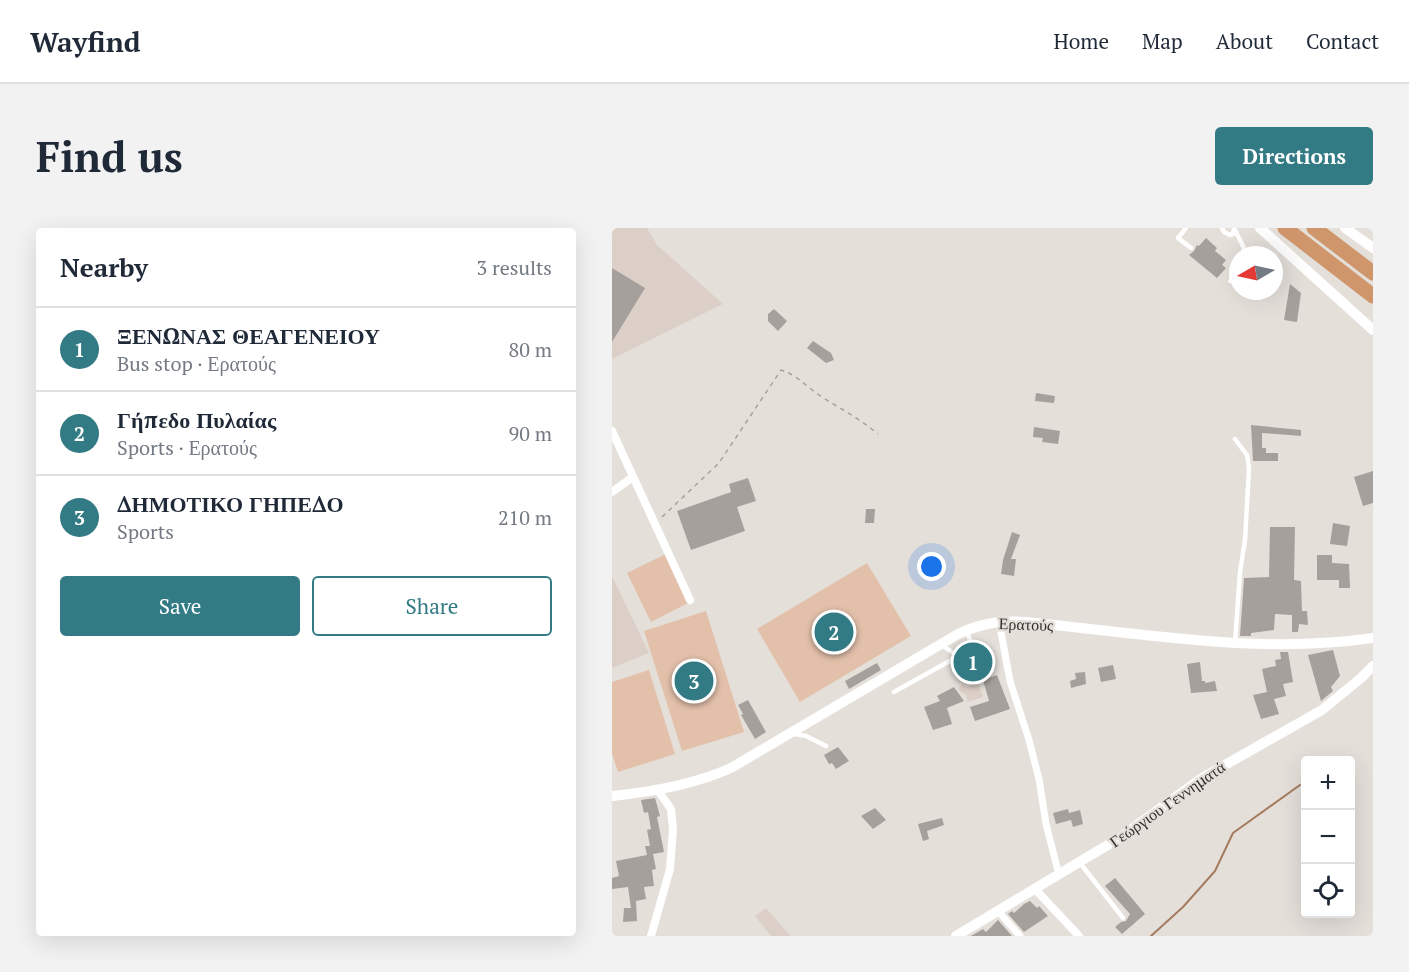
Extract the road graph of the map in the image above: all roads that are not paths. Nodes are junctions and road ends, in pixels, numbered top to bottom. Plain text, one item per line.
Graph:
1 (1186, 228) edge
2 (1222, 228) edge
3 (1234, 228) edge
4 (1260, 228) edge
5 (1285, 228) edge
6 (1314, 228) edge
7 (1345, 228) edge
8 (1243, 246) edge
9 (1191, 248) dead end
10 (1373, 248) edge
11 (1373, 273) edge
12 (1373, 296) edge
13 (1373, 330) edge
14 (612, 431) edge
15 (1235, 439) dead end
16 (633, 477) junction
17 (612, 492) edge
18 (690, 600) dead end
19 (999, 621) junction
20 (966, 630) junction
21 (1373, 638) edge
22 (1235, 643) junction
23 (940, 644) junction
24 (958, 656) junction
25 (1373, 666) edge
26 (894, 692) dead end
27 (793, 733) junction
28 (826, 746) dead end
29 (657, 789) junction
30 (612, 796) edge
31 (1080, 863) junction
32 (1059, 875) junction
33 (1035, 889) junction
34 (998, 911) junction
35 (1123, 918) dead end
36 (651, 936) edge
37 (956, 936) edge
38 (1020, 936) edge
39 (1079, 936) edge

1 - 9 lane
2 - 3 lane
3 - 8 lane
4 - 13 street
5 - 12 highway
6 - 11 highway
7 - 10 street
14 - 16 street
15 - 22 lane
16 - 17 street
16 - 18 street
19 - 20 street, Ερατούς
19 - 22 street, Ερατούς
19 - 32 street
20 - 23 street, Ερατούς
20 - 24 lane
21 - 22 street, Ερατούς
23 - 24 lane
23 - 27 street, Ερατούς
24 - 26 lane
25 - 31 street, Γεώργιου Γεννηματά
27 - 28 lane
27 - 29 street, Ερατούς
29 - 30 street, Ερατούς
29 - 36 street
31 - 32 street, Γεώργιου Γεννηματά
31 - 35 lane
32 - 33 street, Γεώργιου Γεννηματά
33 - 34 street, Γεώργιου Γεννηματά
33 - 39 street
34 - 37 street, Γεώργιου Γεννηματά
34 - 38 street

